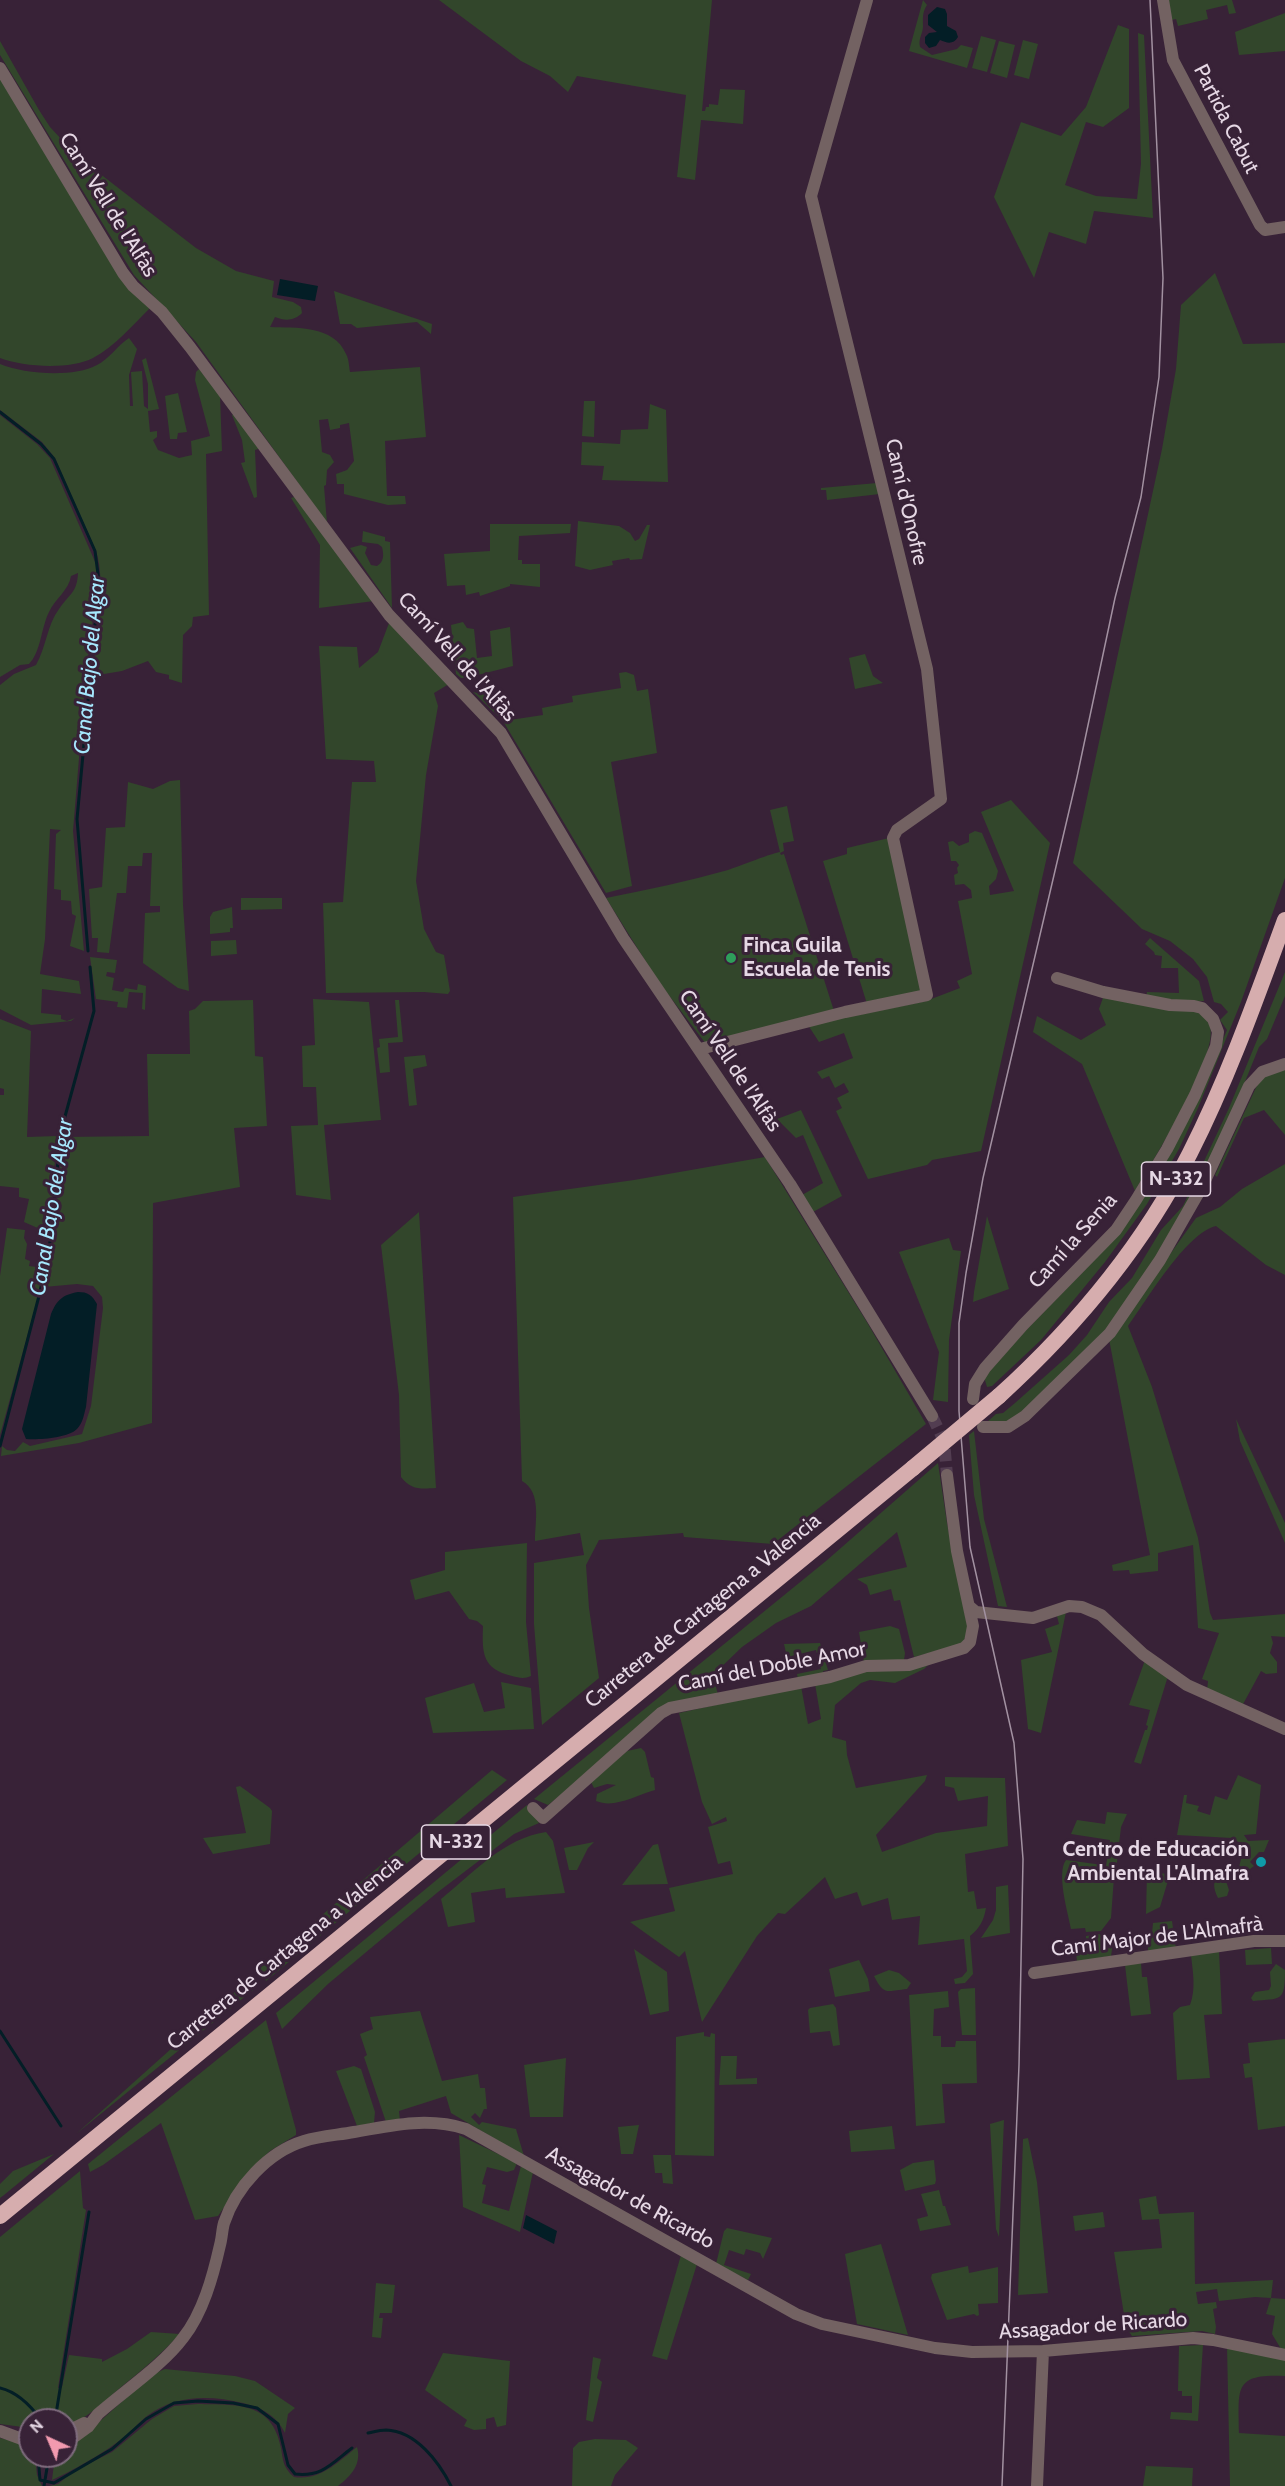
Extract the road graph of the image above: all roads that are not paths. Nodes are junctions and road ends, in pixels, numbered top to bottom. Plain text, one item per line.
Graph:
1 (867, 0) edge
2 (1162, 0) edge
3 (0, 68) edge
4 (1285, 227) edge
5 (1285, 920) edge
6 (1285, 947) edge
7 (1058, 978) dead end
8 (700, 1049) junction
9 (1285, 1064) edge
10 (1222, 1086) junction
11 (973, 1399) dead end
12 (932, 1416) tunnel mouth
13 (983, 1427) dead end
14 (947, 1475) tunnel mouth
15 (969, 1606) junction
16 (986, 1613) junction
17 (973, 1626) junction
18 (1285, 1729) edge
19 (533, 1808) dead end
20 (1285, 1941) edge
21 (1034, 1973) dead end
22 (0, 2216) edge
23 (1043, 2350) junction
24 (1285, 2355) edge
25 (98, 2414) junction
26 (78, 2425) edge
27 (0, 2431) edge
28 (18, 2432) edge
29 (78, 2434) edge
30 (18, 2438) edge
31 (1038, 2486) edge

1 - 8 street, Camí d'Onofre
2 - 4 street, Partida Cabut
3 - 8 street, Camí Vell de l'Alfàs
5 - 10 highway, Carretera de Cartagena a Valencia / N-332
6 - 10 highway
7 - 11 street, Camí la Senia
8 - 12 street, Camí Vell de l'Alfàs
9 - 13 street
10 - 22 highway, Carretera de Cartagena a Valencia / N-332, bridge
14 - 15 street
15 - 16 street
15 - 17 street
16 - 17 street
16 - 18 street
17 - 19 street, Camí del Doble Amor
20 - 21 street, Camí Major de L'Almafrà
23 - 24 street, Assagador de Ricardo
23 - 25 street, Assagador de Ricardo
23 - 31 street
25 - 26 street, Assagador de Ricardo
25 - 29 street, Assagador de Ricardo
27 - 28 street
27 - 30 street

